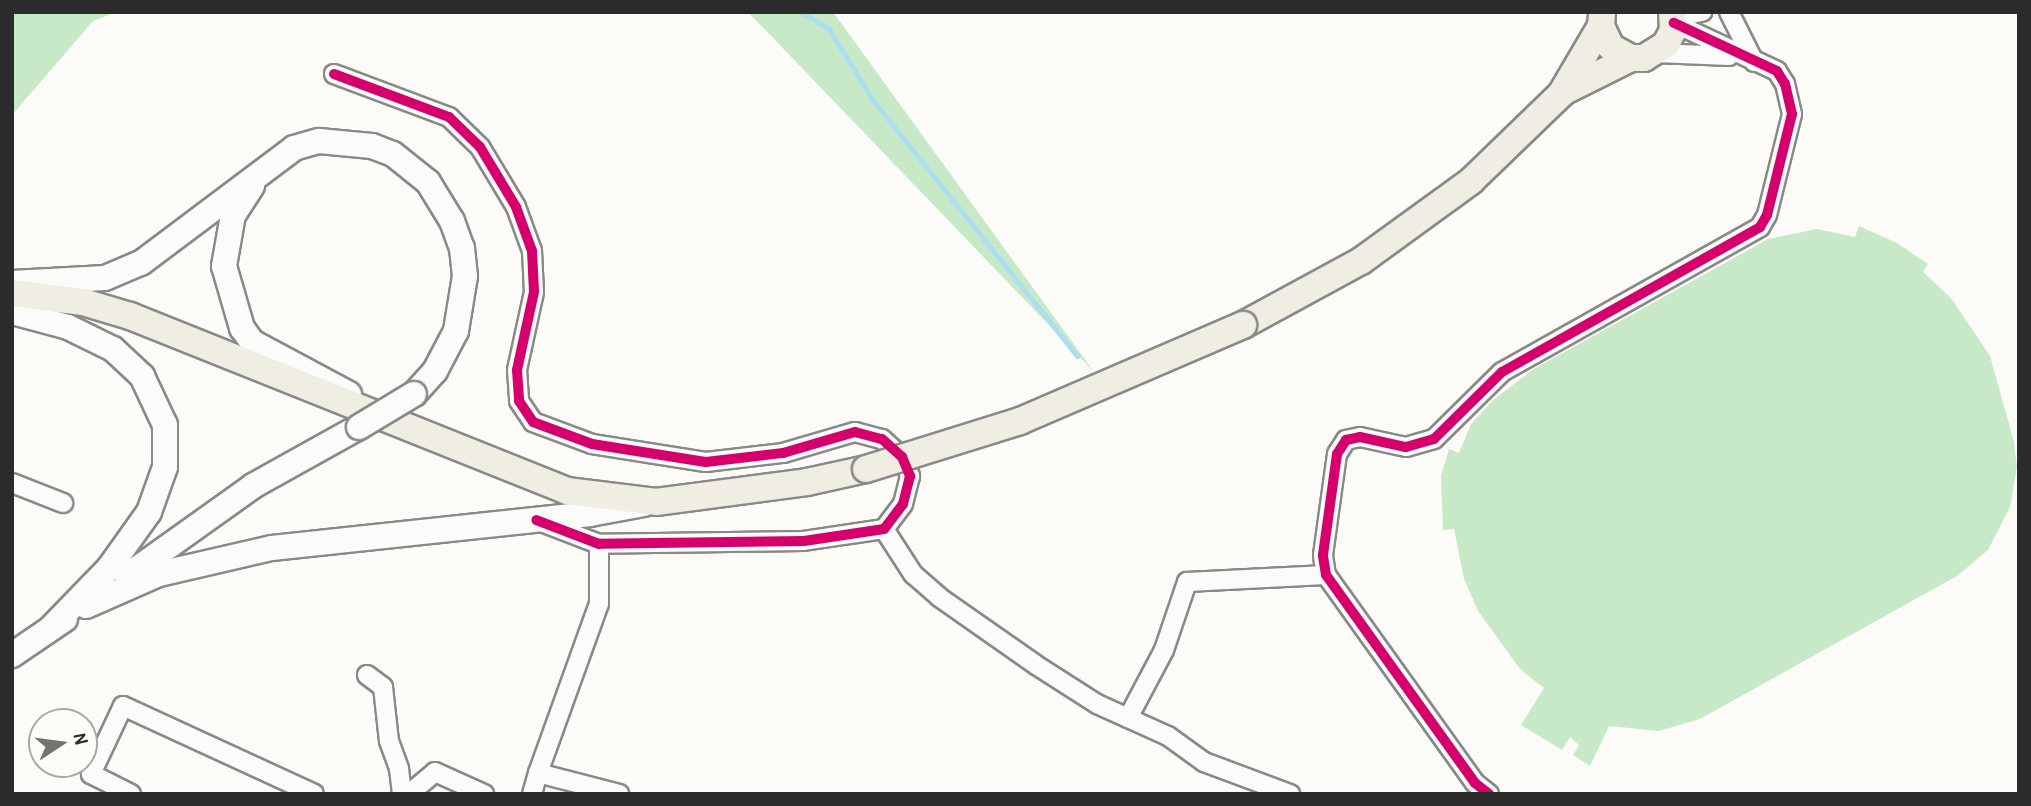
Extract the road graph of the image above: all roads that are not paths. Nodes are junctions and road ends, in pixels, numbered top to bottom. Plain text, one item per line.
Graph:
1 (1702, 12) edge
2 (1729, 12) edge
3 (1673, 18) edge
4 (1602, 19) edge
5 (1643, 56) junction
6 (1748, 60) junction
7 (334, 74) dead end
8 (1561, 94) junction
9 (276, 159) junction
10 (12, 283) edge
11 (12, 293) edge
12 (12, 312) edge
13 (450, 448) junction
14 (12, 483) edge
15 (656, 502) junction
16 (64, 503) dead end
17 (536, 520) junction
18 (884, 529) junction
19 (599, 544) junction
20 (1326, 575) junction
21 (86, 606) junction
22 (51, 628) junction
23 (12, 655) edge
24 (367, 675) dead end
25 (1128, 718) junction
26 (538, 773) junction
27 (131, 794) edge
28 (314, 794) edge
29 (402, 794) edge
30 (409, 794) edge
31 (484, 794) edge
32 (532, 794) edge
33 (619, 794) edge
34 (1290, 794) edge
35 (1489, 794) edge

1 - 3 street
2 - 6 street
3 - 5 main road
3 - 6 street
4 - 5 main road
4 - 8 main road
5 - 6 street
5 - 8 main road
6 - 20 street
7 - 18 street
8 - 15 main road, bridge
9 - 10 main road
9 - 13 main road
9 - 21 main road, bridge
11 - 13 main road
12 - 22 main road
13 - 15 main road
14 - 16 street
15 - 17 main road
17 - 19 street
17 - 21 main road
18 - 19 street
18 - 25 street
19 - 26 street
20 - 25 street
20 - 35 street
21 - 22 main road
22 - 23 main road
24 - 29 street
25 - 34 street
26 - 32 street
26 - 33 street
27 - 28 street
30 - 31 street

